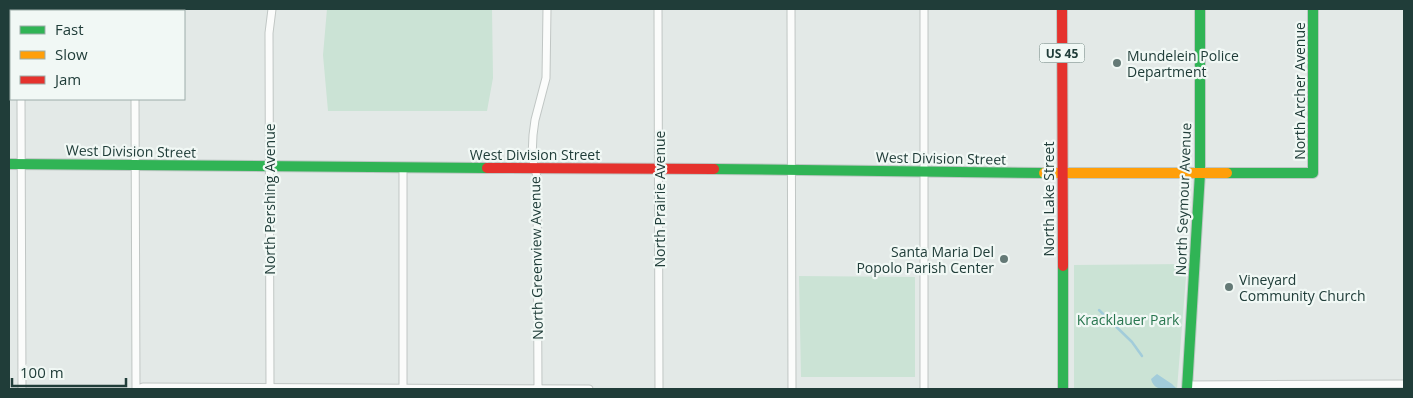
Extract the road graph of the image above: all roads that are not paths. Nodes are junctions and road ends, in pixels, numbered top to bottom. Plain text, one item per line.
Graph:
1 (272, 9) edge
2 (547, 9) edge
3 (658, 9) edge
4 (792, 9) edge
5 (924, 9) edge
6 (1062, 9) edge
7 (1200, 9) edge
8 (1313, 9) edge
9 (21, 100) edge
10 (135, 100) edge
11 (9, 164) edge
12 (22, 164) junction
13 (135, 165) junction
14 (269, 166) junction
15 (403, 168) junction
16 (535, 168) junction
17 (658, 168) junction
18 (792, 170) junction
19 (925, 171) junction
20 (1062, 173) junction
21 (1313, 173) joint
22 (1200, 174) junction
23 (1404, 384) edge
24 (1187, 387) edge
25 (270, 388) edge
26 (22, 389) edge
27 (137, 389) edge
28 (403, 389) edge
29 (538, 389) edge
30 (589, 389) edge
31 (659, 389) edge
32 (792, 389) edge
33 (924, 389) edge
34 (1062, 389) edge

1 - 14 street, North Pershing Avenue
2 - 16 street, North Greenview Avenue
3 - 17 street, North Prairie Avenue
4 - 18 street
5 - 19 street
6 - 20 street, North Lake Street / US 45
7 - 22 street, North Seymour Avenue
8 - 21 street, North Archer Avenue
9 - 12 street
10 - 13 street
11 - 12 street, West Division Street
12 - 13 street, West Division Street
12 - 26 street
13 - 14 street, West Division Street
13 - 27 street
14 - 15 street, West Division Street
14 - 25 street, North Pershing Avenue
15 - 16 street, West Division Street
15 - 28 street
16 - 17 street, West Division Street
16 - 29 street, North Greenview Avenue
17 - 18 street, West Division Street
17 - 31 street, North Prairie Avenue
18 - 19 street, West Division Street
18 - 32 street
19 - 20 street, West Division Street
19 - 33 street
20 - 22 street, West Division Street
20 - 34 street, North Lake Street / US 45
21 - 22 street, West Division Street
22 - 24 street, North Seymour Avenue
23 - 24 street
25 - 27 street
25 - 28 street
28 - 29 street
29 - 30 street

